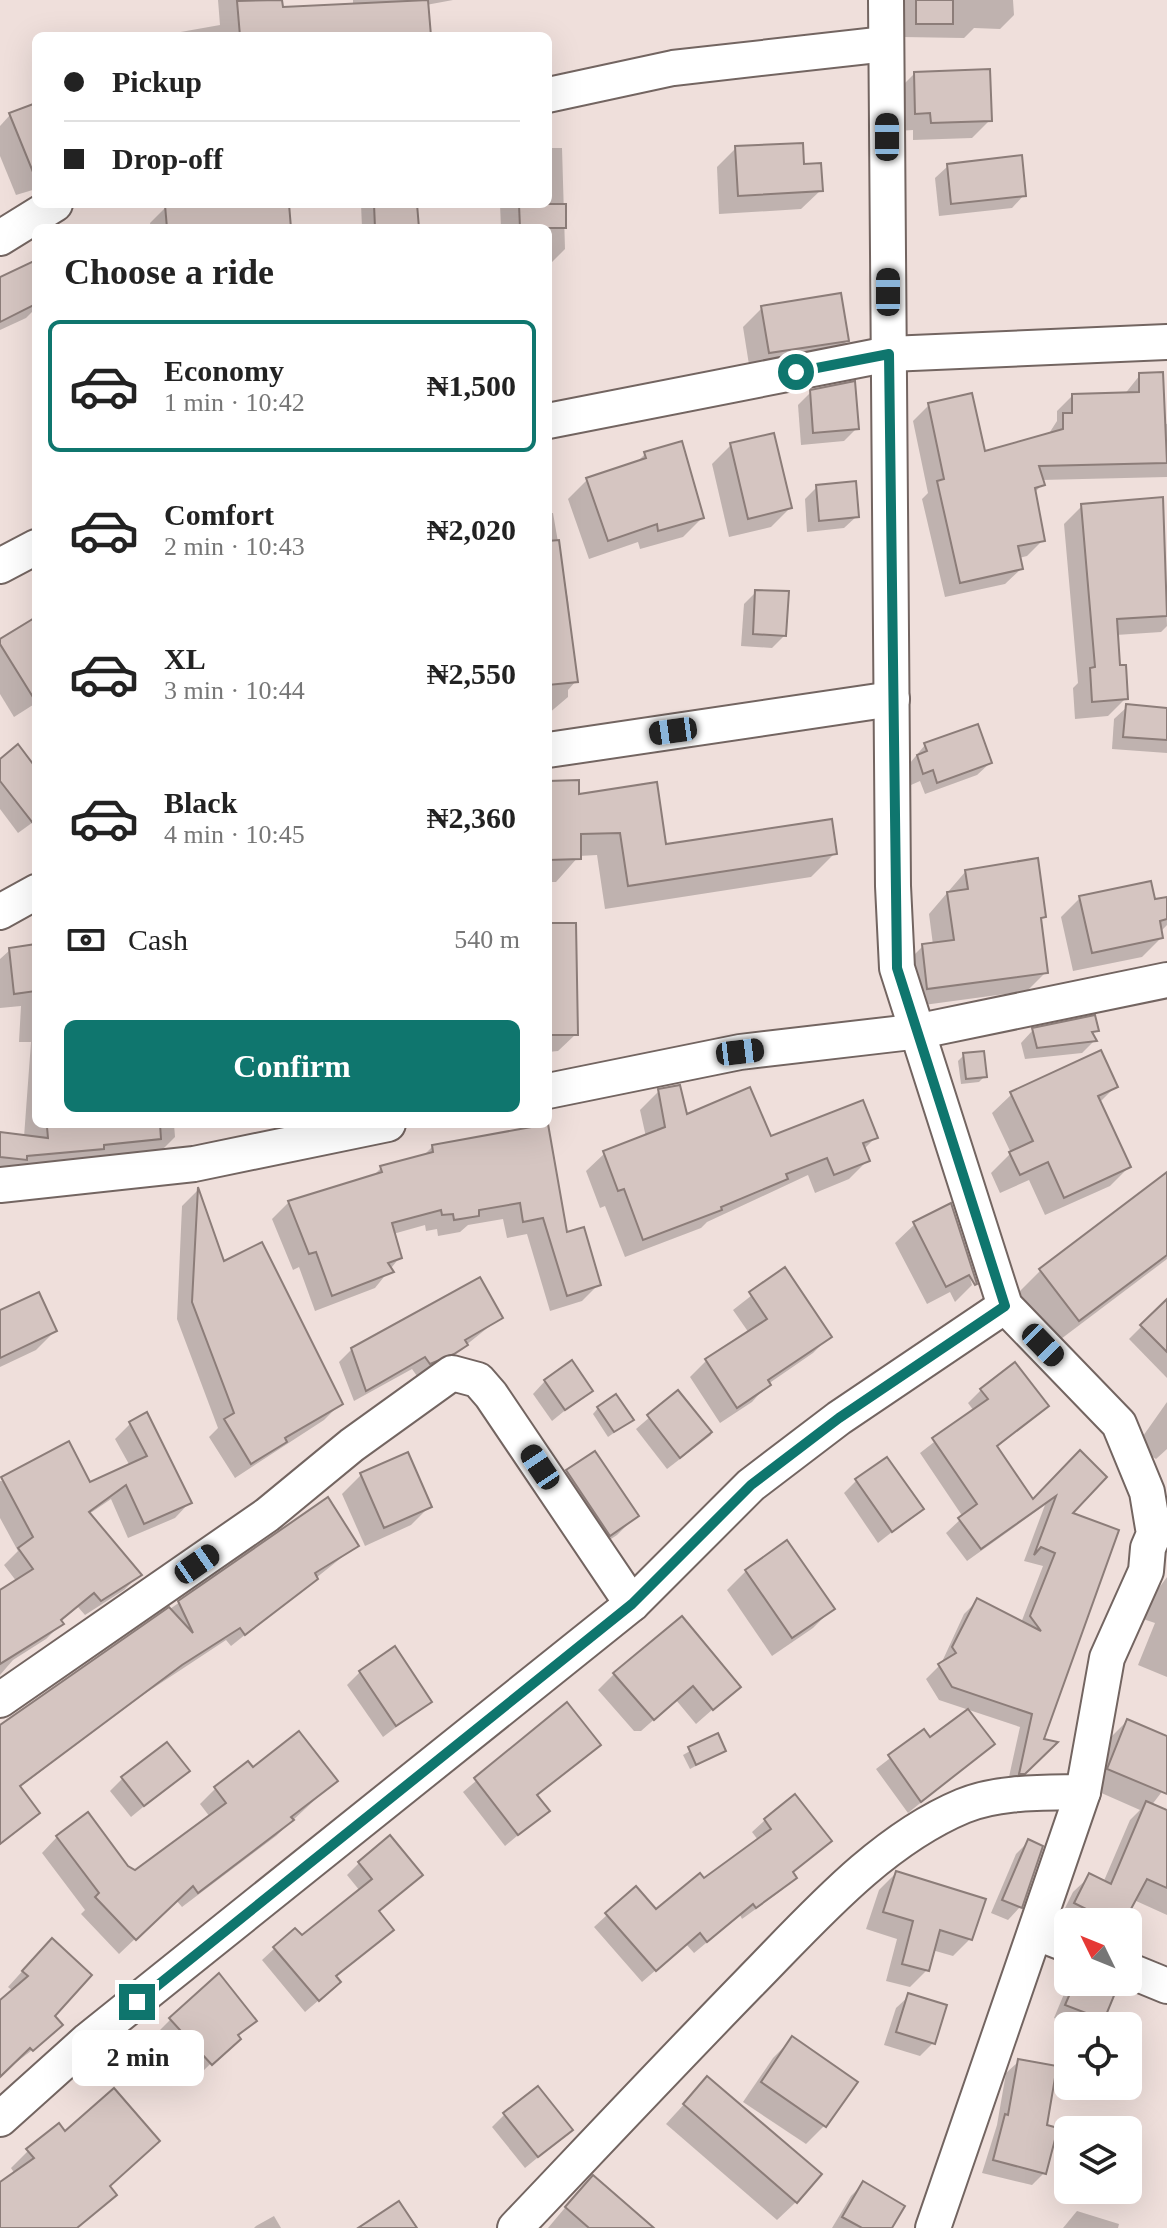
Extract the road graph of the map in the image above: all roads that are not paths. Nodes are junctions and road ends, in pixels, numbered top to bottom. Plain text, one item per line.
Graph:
1 (886, 0) edge
2 (886, 44) junction
3 (552, 94) edge
4 (49, 208) edge
5 (0, 238) edge
6 (1167, 342) edge
7 (889, 354) junction
8 (552, 420) edge
9 (32, 549) edge
10 (0, 566) edge
11 (892, 699) junction
12 (552, 749) edge
13 (32, 894) edge
14 (0, 912) edge
15 (1167, 980) edge
16 (920, 1031) junction
17 (552, 1090) edge
18 (369, 1128) edge
19 (0, 1185) edge
20 (1005, 1306) junction
21 (632, 1604) junction
22 (0, 1700) edge
23 (1083, 1792) junction
24 (1037, 1933) junction
25 (1054, 1940) edge
26 (1142, 1976) edge
27 (1167, 1986) edge
28 (0, 2119) edge
29 (515, 2228) edge
30 (933, 2228) edge

1 - 2 street
2 - 3 street
2 - 7 street
4 - 5 street
6 - 7 street
7 - 8 street
7 - 11 street
9 - 10 street
11 - 12 street
11 - 16 street
13 - 14 street
15 - 16 street
16 - 17 street
16 - 20 street
18 - 19 street
20 - 21 street
20 - 23 street
21 - 22 street
21 - 28 street
23 - 24 street
23 - 29 street
24 - 25 street
24 - 30 street
26 - 27 street

